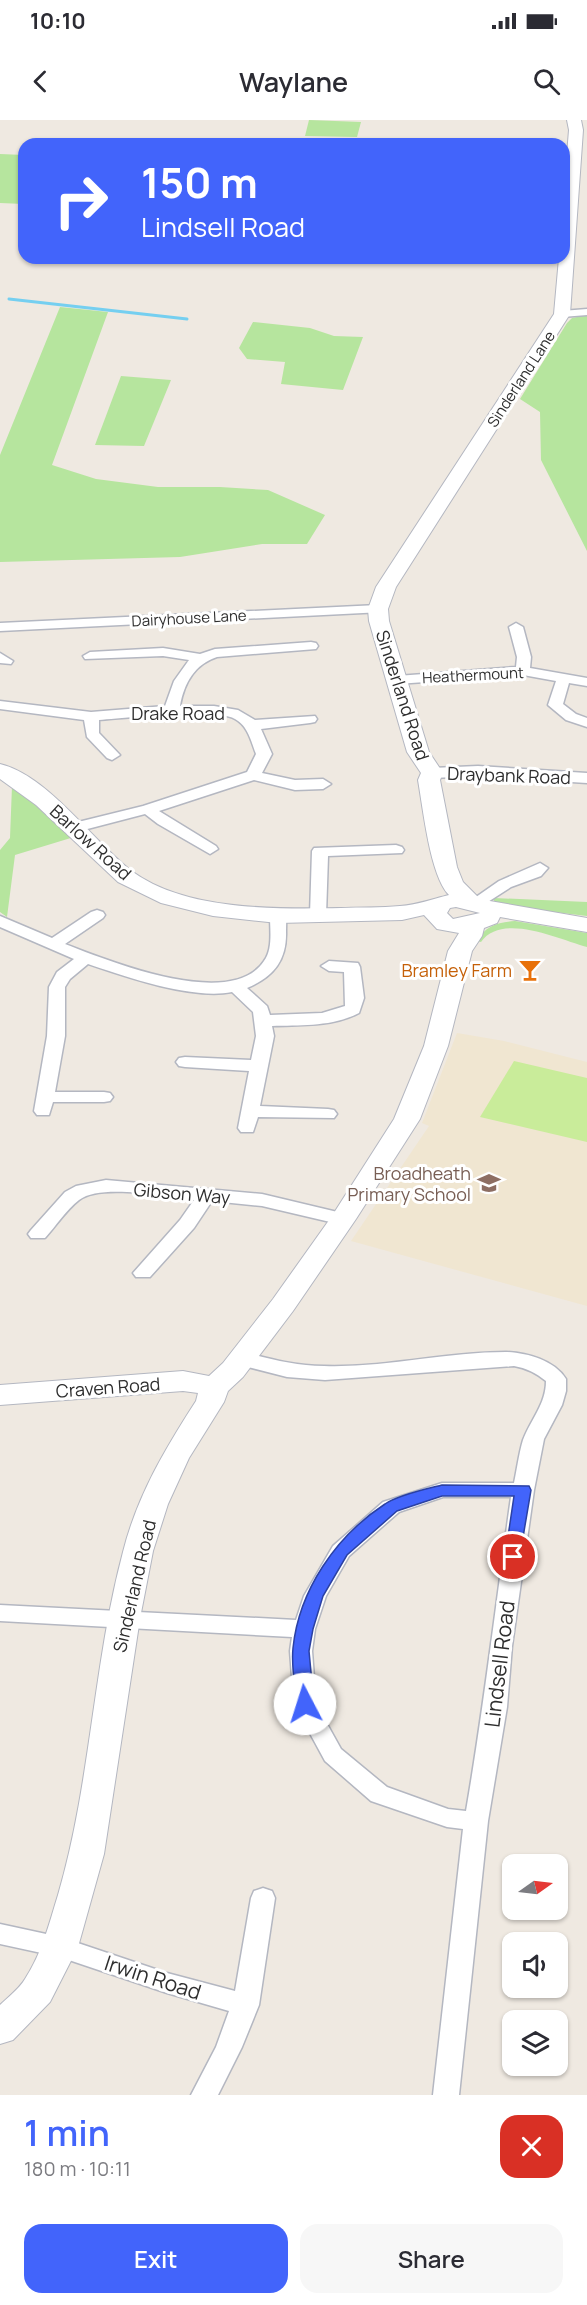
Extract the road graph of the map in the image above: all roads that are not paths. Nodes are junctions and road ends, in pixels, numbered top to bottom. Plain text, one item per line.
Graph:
1 (574, 120) edge
2 (570, 215) edge
3 (566, 264) edge
4 (587, 312) edge
5 (562, 314) junction
6 (378, 609) junction
7 (0, 627) edge
8 (516, 627) dead end
9 (311, 646) dead end
10 (90, 656) dead end
11 (201, 658) junction
12 (523, 671) junction
13 (564, 678) junction
14 (397, 680) junction
15 (585, 682) edge
16 (0, 705) edge
17 (172, 710) junction
18 (91, 716) junction
19 (310, 719) dead end
20 (587, 723) edge
21 (252, 725) junction
22 (112, 755) dead end
23 (0, 770) edge
24 (432, 773) junction
25 (253, 775) junction
26 (587, 778) edge
27 (323, 784) dead end
28 (148, 809) junction
29 (72, 828) junction
30 (210, 849) dead end
31 (396, 850) dead end
32 (540, 868) dead end
33 (445, 907) junction
34 (474, 912) junction
35 (98, 915) dead end
36 (318, 915) junction
37 (278, 916) junction
38 (0, 921) edge
39 (587, 925) edge
40 (54, 944) junction
41 (460, 951) junction
42 (86, 957) junction
43 (329, 966) dead end
44 (235, 987) junction
45 (262, 1021) junction
46 (185, 1062) dead end
47 (258, 1066) junction
48 (104, 1097) dead end
49 (328, 1114) dead end
50 (207, 1196) junction
51 (343, 1219) junction
52 (38, 1234) dead end
53 (143, 1273) dead end
54 (243, 1359) junction
55 (215, 1387) junction
56 (0, 1395) edge
57 (523, 1490) junction
58 (0, 1613) edge
59 (124, 1618) junction
60 (304, 1629) junction
61 (476, 1821) junction
62 (262, 1898) dead end
63 (0, 1934) edge
64 (60, 1947) junction
65 (246, 2005) junction
66 (0, 2029) edge
67 (204, 2095) edge
68 (446, 2095) edge

1 - 2 street, Sinderland Lane
3 - 5 street, Sinderland Lane
4 - 5 street
5 - 6 street, Sinderland Lane
6 - 7 street, Dairyhouse Lane
6 - 14 street, Sinderland Road
8 - 12 street
9 - 11 street
10 - 11 street
11 - 17 street
12 - 13 street, Heathermount
12 - 14 street, Heathermount
13 - 15 street, Heathermount
13 - 20 street
14 - 24 street, Sinderland Road
16 - 18 street, Drake Road
17 - 18 street, Drake Road
17 - 21 street, Drake Road
18 - 22 street
19 - 21 street
21 - 25 street
23 - 29 street, Barlow Road
24 - 26 street, Draybank Road
24 - 33 street, Sinderland Road
25 - 27 street
25 - 28 street
28 - 29 street
28 - 30 street
29 - 37 street, Barlow Road
31 - 36 street
32 - 34 street
33 - 34 street, Sinderland Road
33 - 34 street
33 - 36 street, Barlow Road
33 - 41 street, Sinderland Road
34 - 39 street
34 - 41 street, Sinderland Road
35 - 40 street
36 - 37 street, Barlow Road
37 - 44 street
38 - 40 street
40 - 42 street
41 - 51 street, Sinderland Road
42 - 44 street
42 - 48 street
43 - 45 street
44 - 45 street
45 - 47 street
46 - 47 street
47 - 49 street
50 - 51 street, Gibson Way
50 - 52 street, Gibson Way
50 - 53 street
51 - 54 street, Sinderland Road
54 - 55 street, Sinderland Road
54 - 57 street, Lindsell Road
55 - 56 street, Craven Road
55 - 59 street, Sinderland Road
57 - 60 street
57 - 61 street, Lindsell Road
58 - 59 street
59 - 60 street
59 - 64 street, Sinderland Road
60 - 61 street
61 - 68 street, Lindsell Road
62 - 65 street
63 - 64 street, Irwin Road
64 - 65 street, Irwin Road
64 - 66 street, Sinderland Road
65 - 67 street

